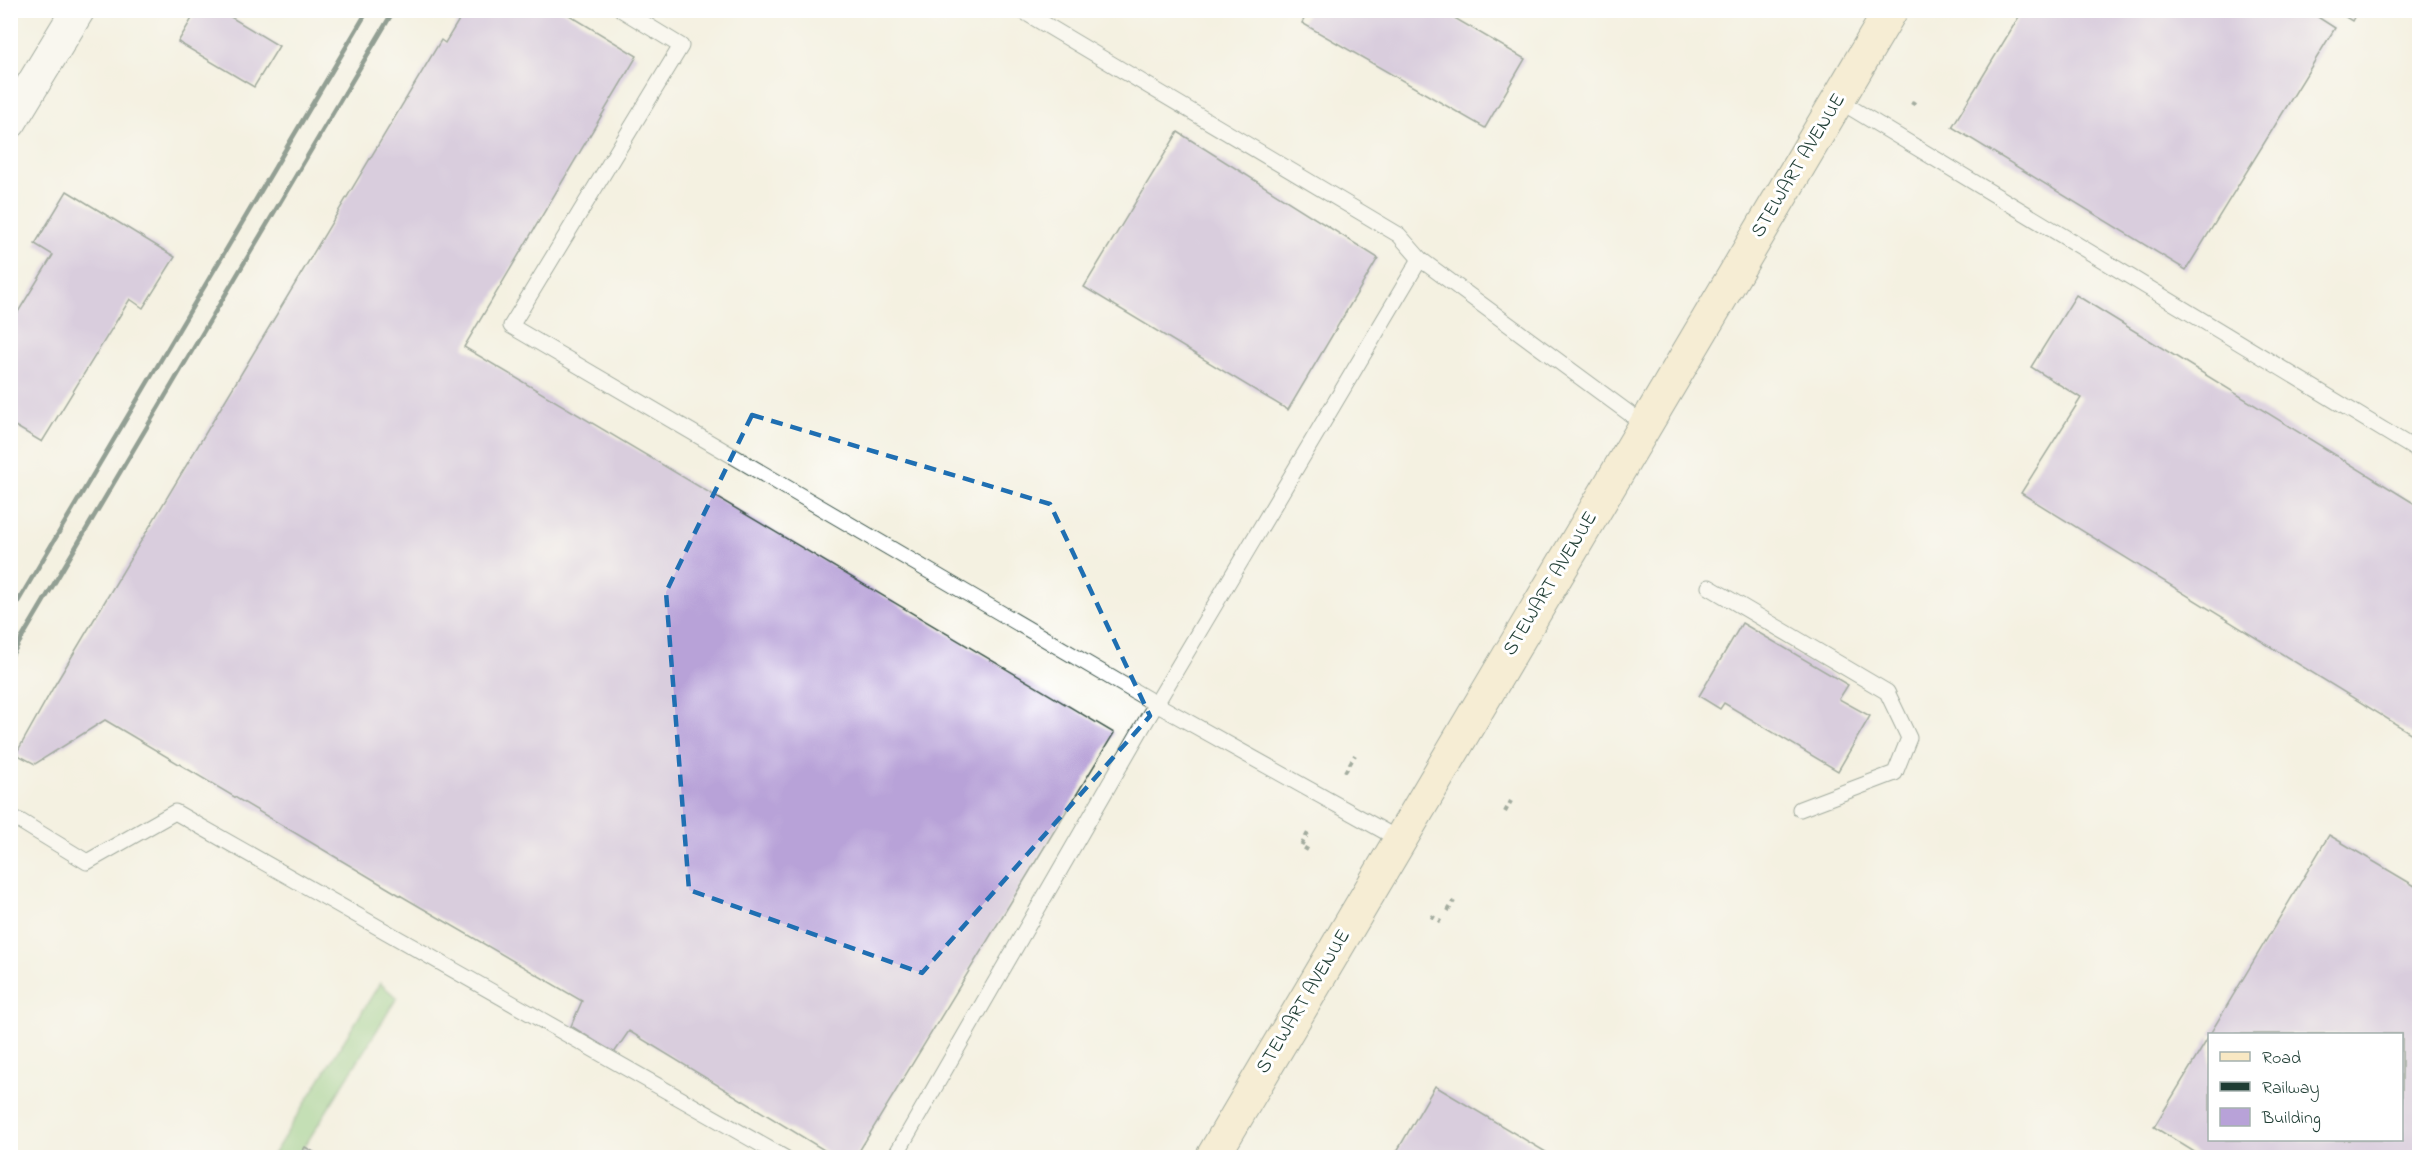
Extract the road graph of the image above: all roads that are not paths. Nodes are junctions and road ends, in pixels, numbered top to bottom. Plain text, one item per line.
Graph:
1 (78, 10) edge
2 (622, 10) edge
3 (1021, 10) edge
4 (1890, 10) edge
5 (1838, 100) junction
6 (10, 122) edge
7 (1420, 259) junction
8 (1645, 425) junction
9 (2420, 452) edge
10 (1708, 587) dead end
11 (1156, 704) junction
12 (1800, 809) dead end
13 (20, 821) dead end
14 (1400, 840) junction
15 (785, 1158) edge
16 (894, 1158) edge
17 (1212, 1158) edge

1 - 6 street
2 - 11 lane
3 - 7 lane
4 - 5 main road, STEWART AVENUE
5 - 8 main road, STEWART AVENUE
5 - 9 lane
7 - 8 lane
7 - 11 lane
8 - 14 main road, STEWART AVENUE
10 - 12 lane
11 - 14 lane
11 - 16 lane
13 - 15 lane
14 - 17 main road, STEWART AVENUE

